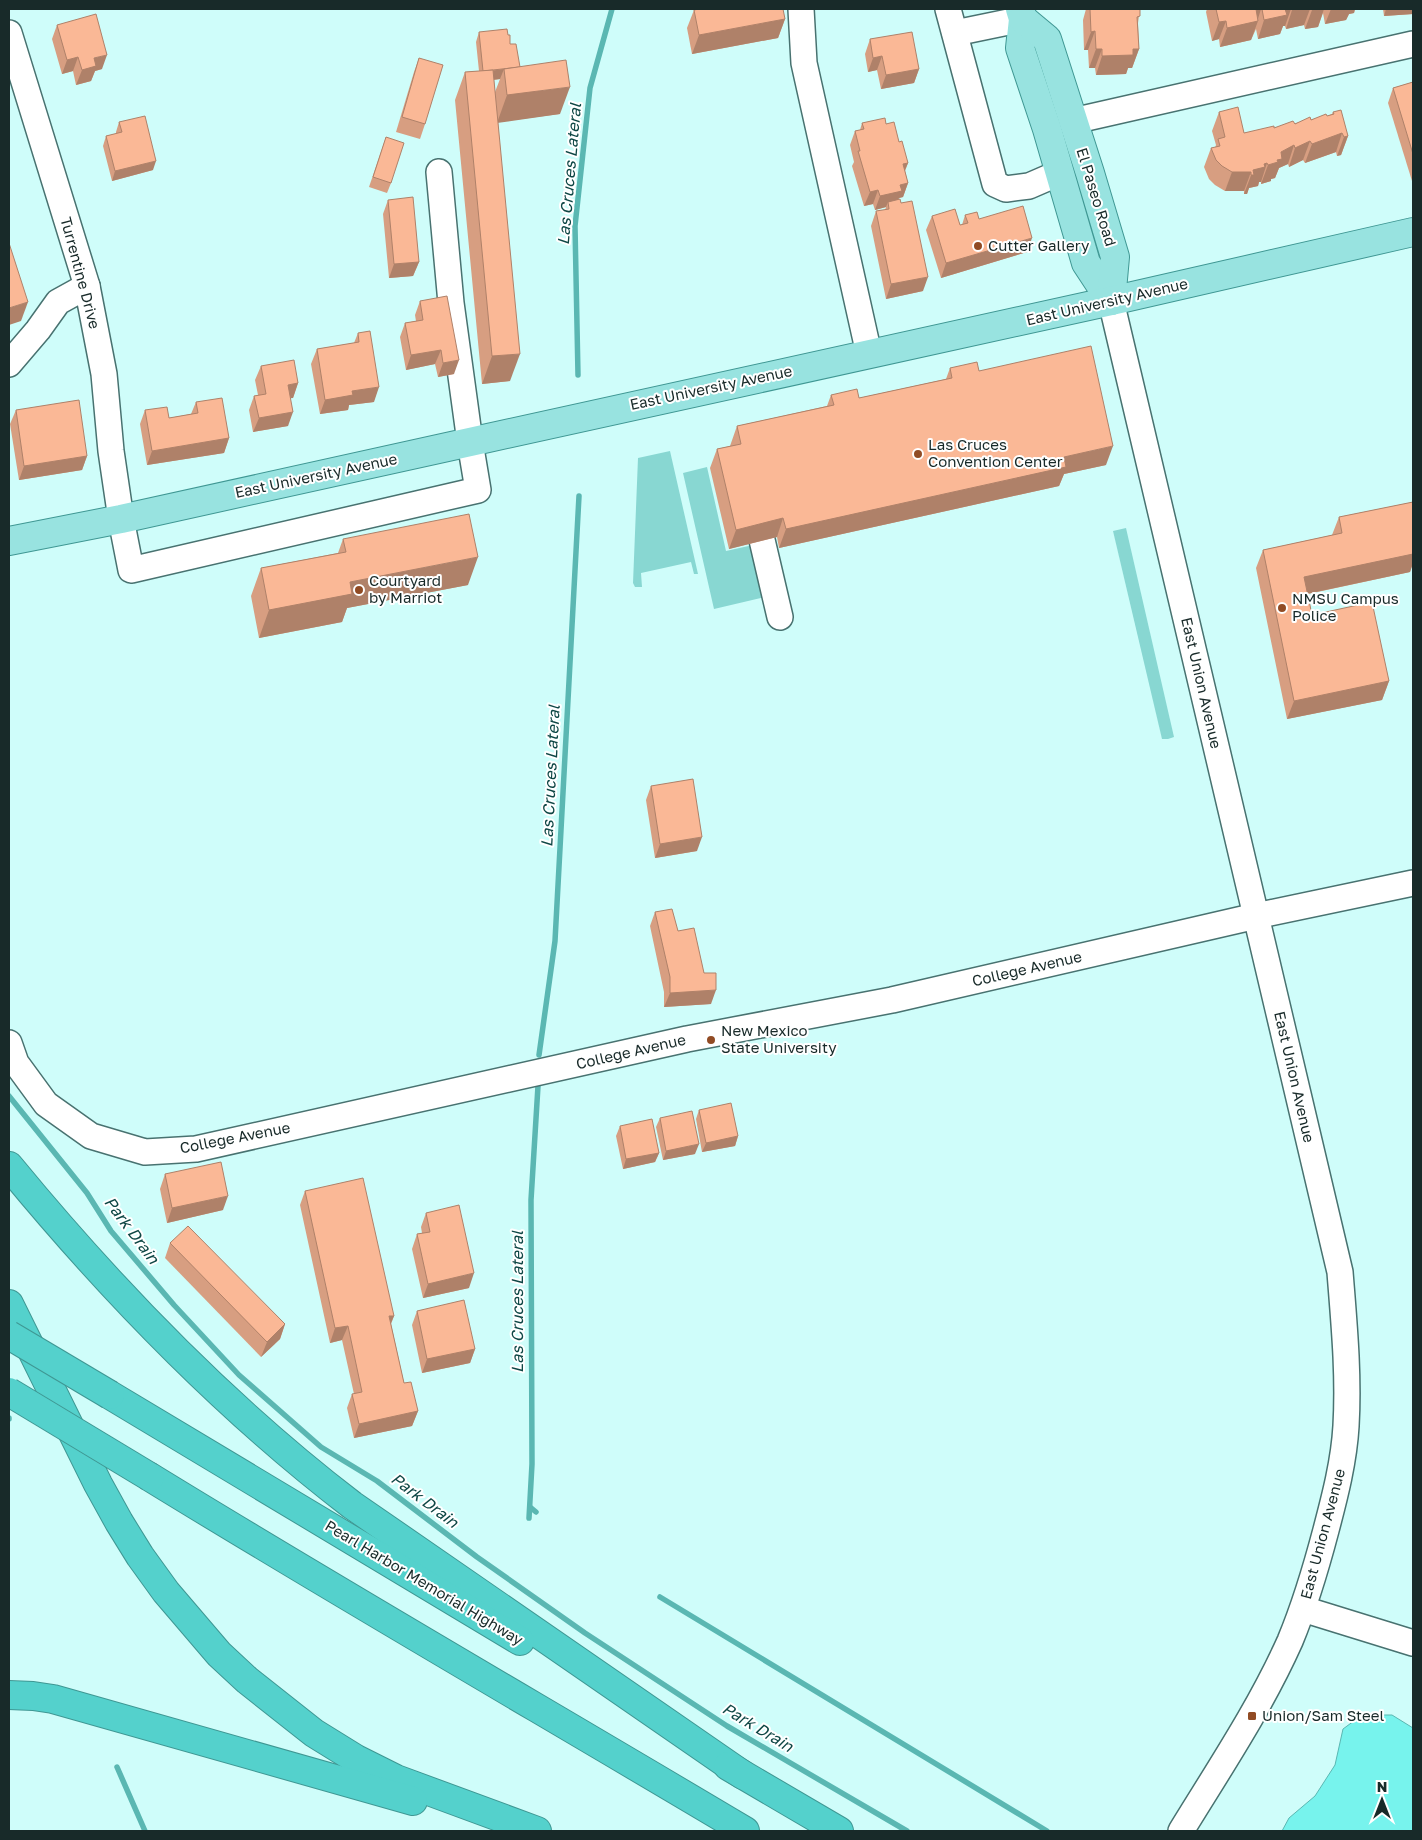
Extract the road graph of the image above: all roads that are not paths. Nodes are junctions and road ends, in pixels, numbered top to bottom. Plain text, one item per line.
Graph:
1 (801, 9) edge
2 (948, 9) edge
3 (1021, 14) edge
4 (9, 33) edge
5 (955, 33) junction
6 (1413, 44) edge
7 (1073, 121) junction
8 (439, 172) dead end
9 (1060, 173) junction
10 (1413, 232) edge
11 (87, 286) junction
12 (1111, 301) junction
13 (869, 354) junction
14 (9, 364) edge
15 (470, 442) junction
16 (121, 519) junction
17 (762, 540) edge
18 (9, 541) edge
19 (780, 617) dead end
20 (1413, 883) edge
21 (1256, 916) junction
22 (9, 1042) edge
23 (9, 1166) edge
24 (9, 1304) edge
25 (9, 1335) edge
26 (9, 1392) edge
27 (1303, 1609) junction
28 (1413, 1642) edge
29 (9, 1695) edge
30 (743, 1775) junction
31 (521, 1831) edge
32 (537, 1831) edge
33 (745, 1831) edge
34 (839, 1831) edge
35 (1180, 1831) edge

1 - 13 street
2 - 5 street
3 - 5 street
3 - 7 main road, El Paseo Road
3 - 9 main road, El Paseo Road
4 - 11 street, Turrentine Drive
5 - 9 street
6 - 7 street
7 - 12 main road, El Paseo Road
8 - 15 street
9 - 12 main road, El Paseo Road
10 - 12 main road, East University Avenue
11 - 14 street
11 - 16 street, Turrentine Drive
12 - 13 main road, East University Avenue
12 - 21 street, East Union Avenue
13 - 15 main road, East University Avenue
15 - 16 main road, East University Avenue
15 - 16 street, Turrentine Drive
16 - 18 main road, East University Avenue
17 - 19 street
20 - 21 street, College Avenue
21 - 22 street, College Avenue
21 - 27 street, East Union Avenue
23 - 30 highway
24 - 32 highway
25 - 30 highway, Pearl Harbor Memorial Highway, bridge
26 - 33 highway, bridge
27 - 28 street
27 - 35 street, East Union Avenue
29 - 31 highway
30 - 34 highway, Pearl Harbor Memorial Highway

